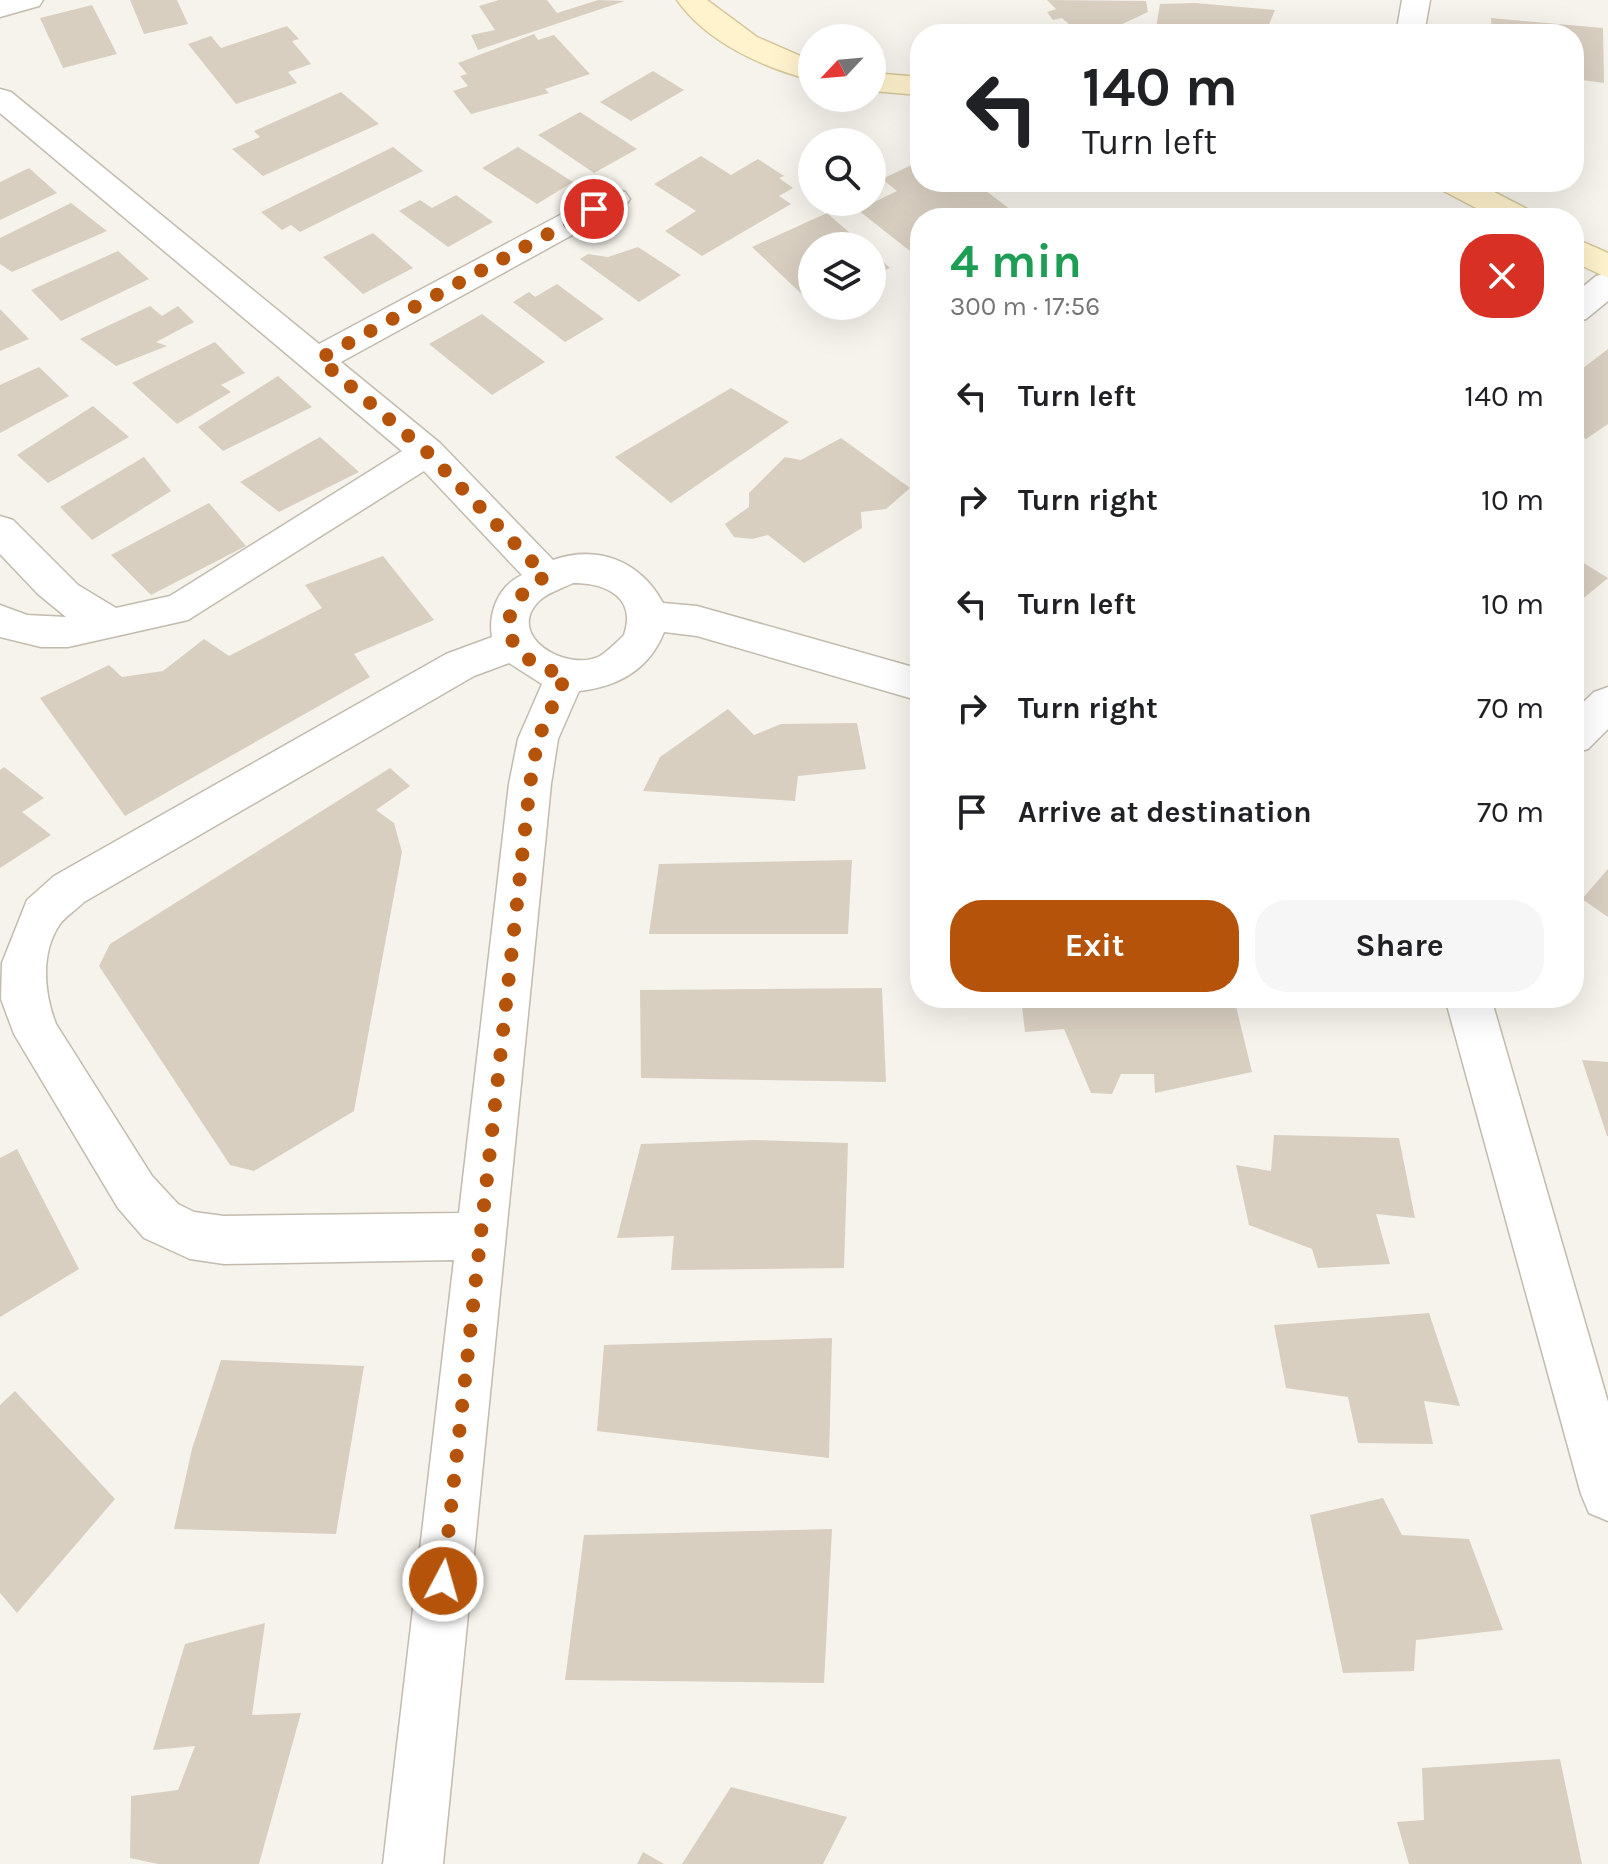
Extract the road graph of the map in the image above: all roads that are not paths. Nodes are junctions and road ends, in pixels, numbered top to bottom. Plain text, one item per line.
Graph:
1 (29, 0) edge
2 (691, 0) edge
3 (1416, 0) edge
4 (0, 8) edge
5 (1412, 24) edge
6 (798, 66) edge
7 (886, 83) edge
8 (910, 85) edge
9 (0, 98) edge
10 (1470, 192) edge
11 (614, 199) dead end
12 (1501, 208) edge
13 (1584, 254) edge
14 (1608, 267) edge
15 (1608, 284) edge
16 (1584, 303) edge
17 (319, 359) junction
18 (427, 452) junction
19 (0, 530) edge
20 (546, 576) junction
21 (648, 616) junction
22 (0, 620) edge
23 (112, 623) junction
24 (513, 645) junction
25 (566, 675) junction
26 (910, 682) edge
27 (1608, 703) edge
28 (1584, 727) edge
29 (1471, 1008) edge
30 (481, 1236) junction
31 (1608, 1494) edge
32 (413, 1864) edge

1 - 4 street
2 - 6 main road
3 - 5 street
7 - 8 main road
9 - 17 street
10 - 12 main road
11 - 17 street
13 - 14 main road
15 - 16 street
17 - 18 street
18 - 20 street
18 - 23 street
19 - 23 street
20 - 21 street
20 - 24 street
21 - 25 street
21 - 26 street
22 - 23 street
24 - 25 street
24 - 30 street
25 - 30 street
27 - 28 street
29 - 31 street
30 - 32 street

